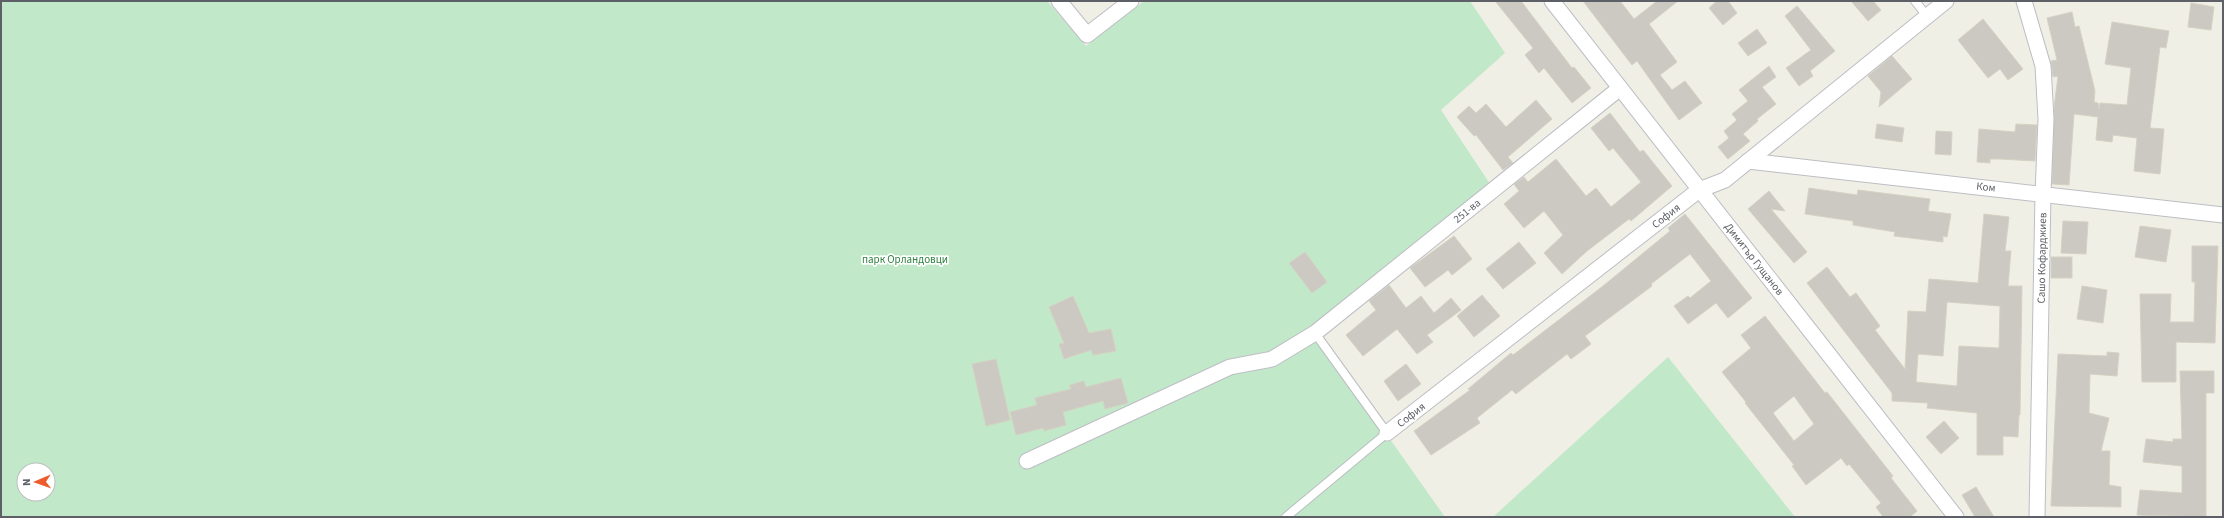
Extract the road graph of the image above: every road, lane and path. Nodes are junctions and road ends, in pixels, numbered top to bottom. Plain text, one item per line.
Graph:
1 (1058, 1) edge
2 (1131, 1) edge
3 (1915, 1) edge
4 (1946, 1) edge
5 (2024, 1) edge
6 (1554, 2) edge
7 (1927, 16) junction
8 (1620, 88) junction
9 (1748, 161) junction
10 (1699, 190) junction
11 (2043, 194) junction
12 (2223, 215) edge
13 (1315, 333) junction
14 (1387, 433) junction
15 (1027, 461) dead end
16 (1286, 517) edge
17 (1956, 517) edge
18 (2037, 517) edge

1 - 2 street
3 - 7 lane
4 - 7 street, София
5 - 11 street, Сашо Кофарджиев
6 - 8 street, Димитър Гущанов
7 - 9 street, София
8 - 10 street, Димитър Гущанов
8 - 13 street, 251-ва
9 - 10 street, София
9 - 11 street, Ком
10 - 14 street, София
10 - 17 street, Димитър Гущанов
11 - 12 street, Ком
11 - 18 street, Сашо Кофарджиев
13 - 14 lane
13 - 15 street, 251-ва
14 - 16 lane

